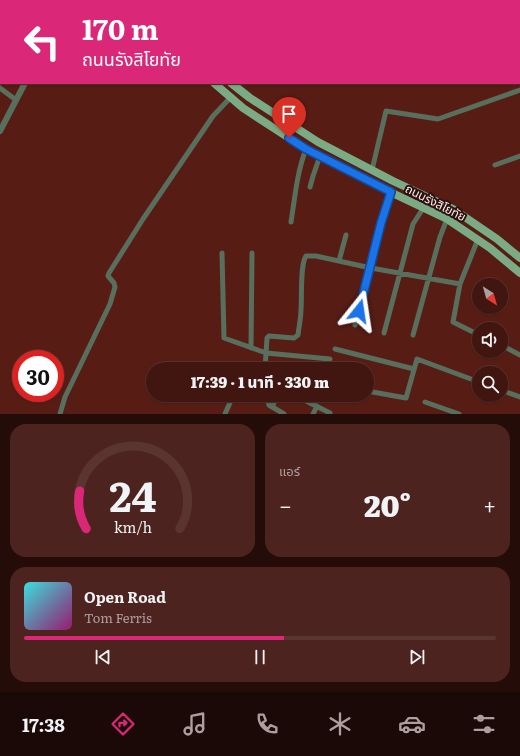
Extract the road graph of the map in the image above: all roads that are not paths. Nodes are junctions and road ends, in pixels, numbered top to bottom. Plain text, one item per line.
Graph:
1 (24, 84) edge
2 (215, 84) edge
3 (232, 84) edge
4 (0, 88) edge
5 (520, 90) edge
6 (231, 97) junction
7 (16, 100) junction
8 (0, 131) edge
9 (306, 149) junction
10 (320, 156) junction
11 (520, 156) edge
12 (495, 165) dead end
13 (372, 170) junction
14 (393, 181) junction
15 (310, 187) dead end
16 (389, 192) junction
17 (424, 207) junction
18 (447, 219) junction
19 (291, 222) dead end
20 (346, 235) dead end
21 (478, 239) junction
22 (222, 252) dead end
23 (252, 253) dead end
24 (520, 258) edge
25 (339, 261) junction
26 (371, 268) junction
27 (400, 273) junction
28 (520, 273) edge
29 (430, 278) junction
30 (460, 284) junction
31 (355, 326) dead end
32 (472, 332) edge
33 (384, 333) dead end
34 (413, 335) dead end
35 (252, 348) junction
36 (335, 349) dead end
37 (508, 349) edge
38 (266, 353) junction
39 (520, 355) edge
40 (330, 359) dead end
41 (265, 362) edge
42 (414, 369) junction
43 (472, 379) edge
44 (374, 391) edge
45 (508, 393) edge
46 (520, 397) edge
47 (230, 402) edge
48 (268, 402) edge
49 (274, 402) edge
50 (309, 402) edge
51 (425, 402) dead end
52 (317, 406) junction
53 (272, 407) junction
54 (330, 413) dead end
55 (60, 414) edge
56 (225, 414) edge
57 (284, 414) edge
58 (313, 414) edge
59 (459, 414) edge

1 - 7 street
2 - 6 main road, ถนนรังสิโยทัย
3 - 13 main road, ถนนรังสิโยทัย
4 - 7 street
5 - 13 street
6 - 9 main road, ถนนรังสิโยทัย
6 - 55 street
7 - 8 street
9 - 10 main road, ถนนรังสิโยทัย
9 - 19 street
10 - 15 street
10 - 16 main road, ถนนรังสิโยทัย
11 - 12 street
13 - 14 main road, ถนนรังสิโยทัย
14 - 16 main road
14 - 24 main road, ถนนรังสิโยทัย
16 - 17 main road, ถนนรังสิโยทัย
16 - 26 street
17 - 18 main road, ถนนรังสิโยทัย
17 - 27 street
18 - 21 main road, ถนนรังสิโยทัย
18 - 29 street
20 - 25 street
21 - 28 main road, ถนนรังสิโยทัย
21 - 30 street
22 - 35 street
23 - 35 street
25 - 26 street
25 - 38 street
26 - 27 street
26 - 31 street
27 - 29 street
27 - 33 street
29 - 30 street
29 - 34 street
30 - 32 street
35 - 38 street
36 - 42 street
37 - 39 street
38 - 40 street
38 - 41 street
42 - 43 street
42 - 44 street
45 - 46 street
47 - 56 street
48 - 53 street
49 - 53 street
50 - 52 street
51 - 59 street
52 - 54 street
52 - 58 street
53 - 57 street

